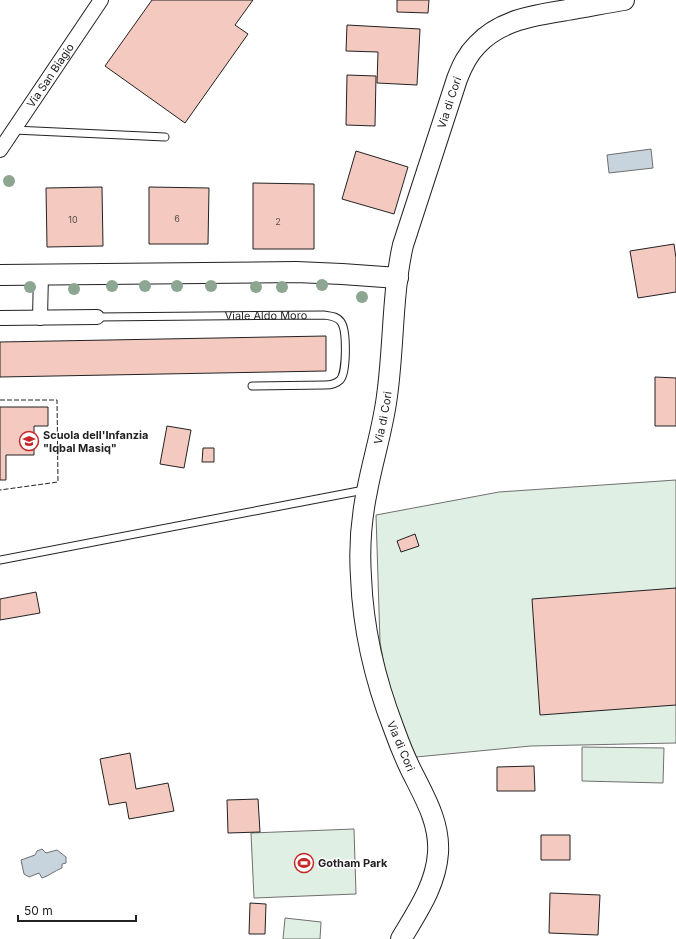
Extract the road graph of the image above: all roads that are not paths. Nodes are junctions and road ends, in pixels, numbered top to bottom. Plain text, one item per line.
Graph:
1 (100, 0) edge
2 (624, 0) edge
3 (13, 130) junction
4 (165, 137) dead end
5 (0, 150) edge
6 (41, 274) junction
7 (0, 275) edge
8 (398, 278) junction
9 (97, 317) joint
10 (0, 318) edge
11 (40, 318) junction
12 (252, 386) dead end
13 (367, 490) junction
14 (0, 560) edge
15 (401, 939) edge

1 - 3 street, Via San Biagio
2 - 8 main road, Via di Cori
3 - 4 lane
3 - 5 street, Via San Biagio
6 - 7 main road
6 - 8 main road
6 - 11 street
8 - 13 main road, Via di Cori
9 - 11 street, Viale Aldo Moro
9 - 12 lane, Viale Aldo Moro
10 - 11 street, Viale Aldo Moro
13 - 14 lane
13 - 15 main road, Via di Cori

